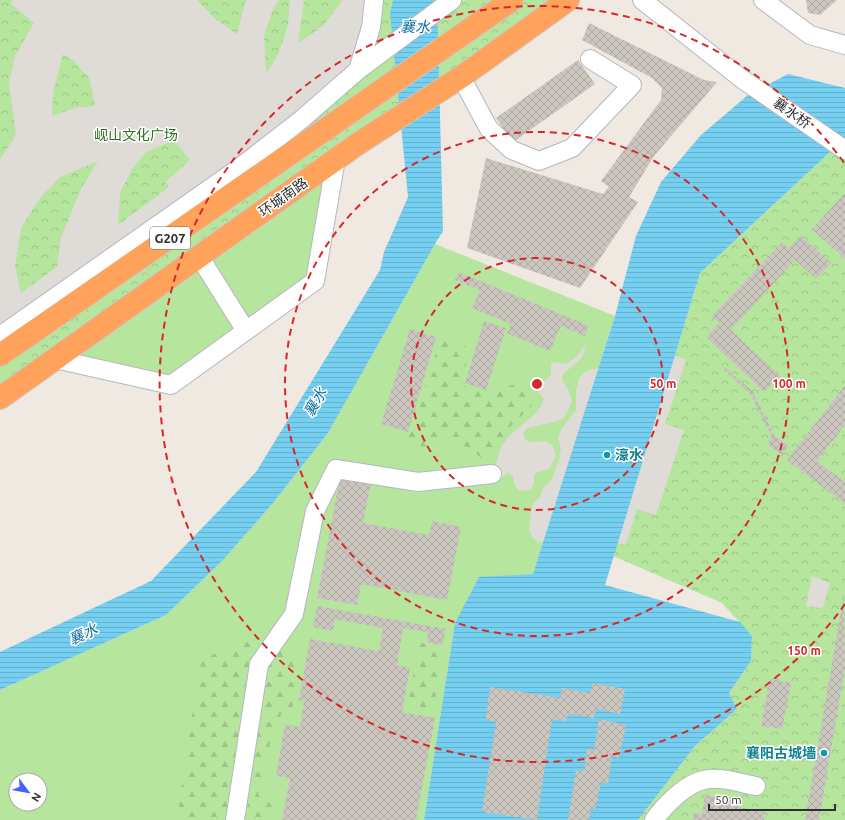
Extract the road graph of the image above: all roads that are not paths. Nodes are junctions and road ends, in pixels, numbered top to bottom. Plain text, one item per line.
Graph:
1 (374, 0) edge
2 (512, 0) edge
3 (568, 0) edge
4 (642, 0) edge
5 (763, 0) edge
6 (448, 3) edge
7 (845, 45) edge
8 (590, 59) dead end
9 (357, 71) junction
10 (461, 77) junction
11 (844, 149) edge
12 (336, 159) junction
13 (199, 256) junction
14 (246, 331) junction
15 (0, 336) edge
16 (0, 355) edge
17 (55, 359) junction
18 (0, 398) edge
19 (492, 474) dead end
20 (756, 786) dead end
21 (235, 820) edge
22 (654, 820) edge

1 - 9 street
2 - 16 highway, G207
3 - 10 highway, 环城南路
4 - 11 street, 襄水桥
5 - 7 street
6 - 9 street
8 - 10 street
9 - 15 street
10 - 12 highway, 环城南路
12 - 13 highway, 环城南路
12 - 14 street
13 - 14 street
13 - 17 highway, 环城南路
14 - 17 street
17 - 18 highway, 环城南路
19 - 21 street
20 - 22 street

